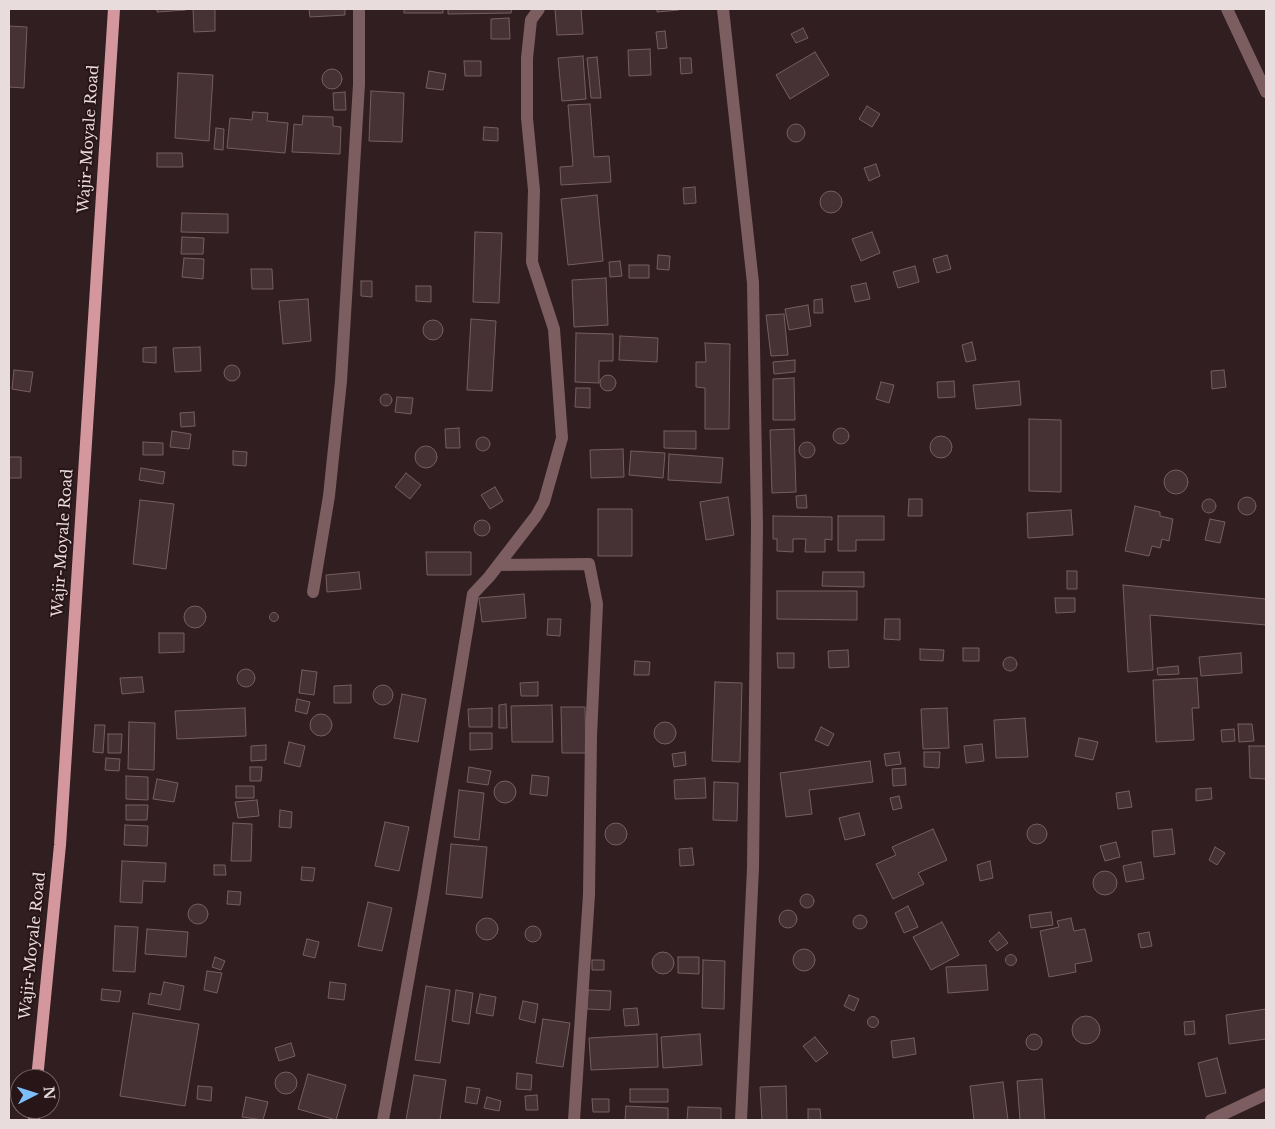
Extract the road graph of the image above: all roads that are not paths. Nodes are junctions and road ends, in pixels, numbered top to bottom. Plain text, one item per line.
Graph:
1 (114, 9) edge
2 (358, 9) edge
3 (539, 9) edge
4 (723, 9) edge
5 (1227, 9) edge
6 (1266, 92) edge
7 (498, 565) junction
8 (313, 592) dead end
9 (38, 1069) edge
10 (1266, 1094) edge
11 (383, 1120) edge
12 (574, 1120) edge
13 (741, 1120) edge
14 (1211, 1120) edge

1 - 9 main road, Wajir-Moyale Road
2 - 8 street
3 - 7 street
4 - 13 street
5 - 6 street
7 - 11 street
7 - 12 street
10 - 14 street

